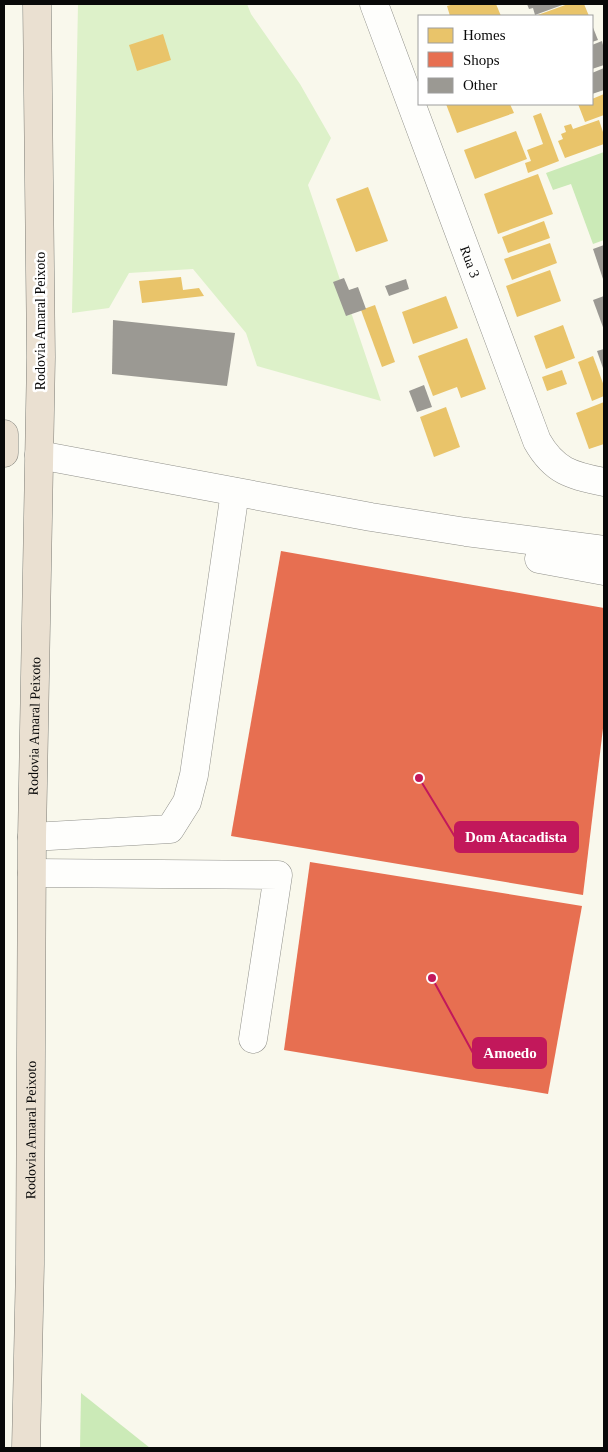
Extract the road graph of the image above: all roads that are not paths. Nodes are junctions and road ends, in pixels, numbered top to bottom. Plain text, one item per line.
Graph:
1 (23, 4) edge
2 (37, 4) edge
3 (374, 4) edge
4 (38, 109) junction
5 (4, 434) edge
6 (4, 454) edge
7 (39, 455) junction
8 (604, 482) edge
9 (234, 499) junction
10 (604, 550) edge
11 (604, 571) edge
12 (32, 838) junction
13 (32, 873) junction
14 (253, 1039) dead end
15 (26, 1448) edge

1 - 4 highway
2 - 4 highway, Rodovia Amaral Peixoto
3 - 8 street, Rua 3
4 - 7 highway, Rodovia Amaral Peixoto
5 - 6 highway
7 - 9 street
7 - 12 highway, Rodovia Amaral Peixoto
9 - 10 street
9 - 11 street
9 - 12 street
12 - 13 highway, Rodovia Amaral Peixoto
13 - 14 street
13 - 15 highway, Rodovia Amaral Peixoto

